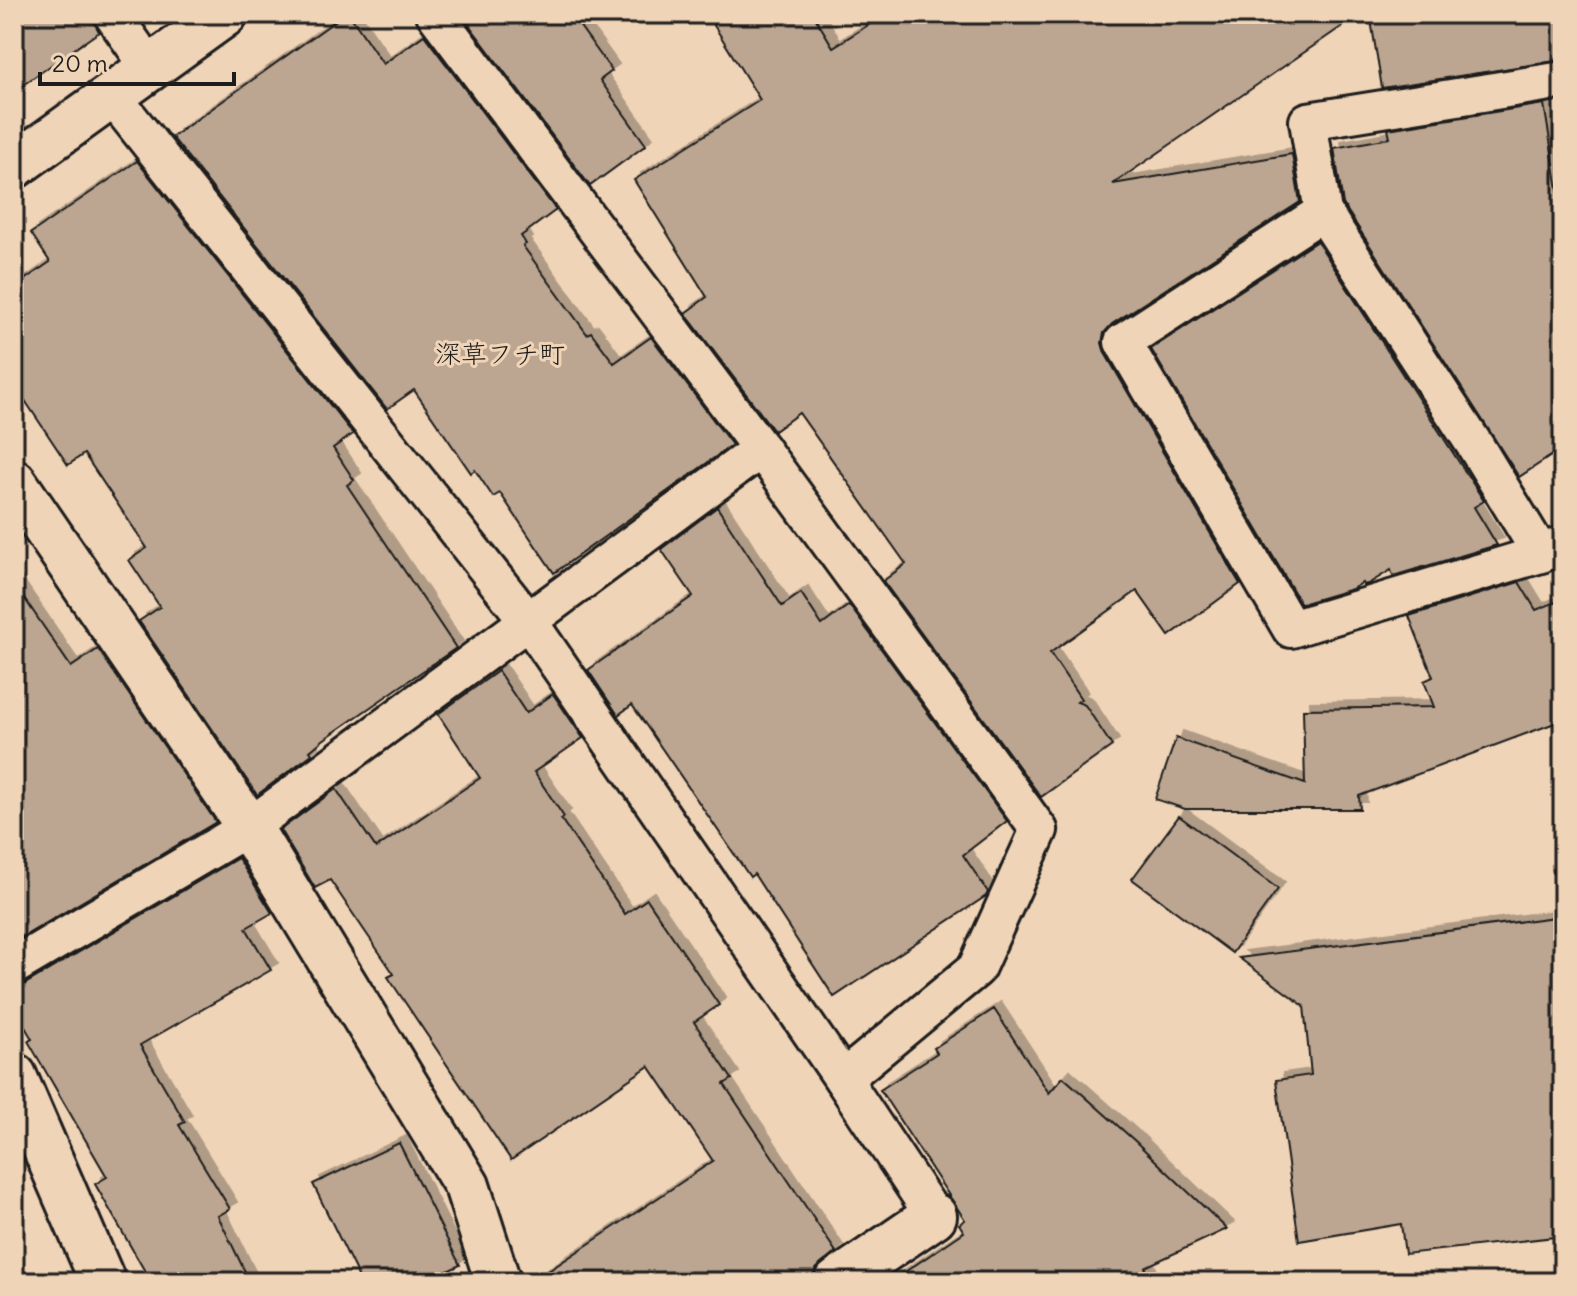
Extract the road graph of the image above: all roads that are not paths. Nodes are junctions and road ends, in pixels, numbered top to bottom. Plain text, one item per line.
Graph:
1 (112, 14) edge
2 (225, 14) edge
3 (435, 14) edge
4 (150, 68) junction
5 (1563, 80) edge
6 (112, 96) junction
7 (14, 166) edge
8 (1323, 212) junction
9 (761, 449) junction
10 (14, 482) edge
11 (1552, 549) edge
12 (529, 622) junction
13 (249, 827) junction
14 (14, 966) edge
15 (14, 1076) edge
16 (843, 1079) junction
17 (934, 1216) joint
18 (103, 1282) edge
19 (498, 1282) edge
20 (837, 1282) edge

1 - 4 lane
2 - 4 street
3 - 9 lane
4 - 6 street
5 - 8 lane
6 - 7 street
6 - 12 lane
8 - 11 lane
8 - 11 lane
9 - 12 lane
9 - 16 lane
10 - 13 street
12 - 13 lane
12 - 16 lane
13 - 14 lane
13 - 19 street
15 - 18 street
16 - 17 lane
17 - 20 street

